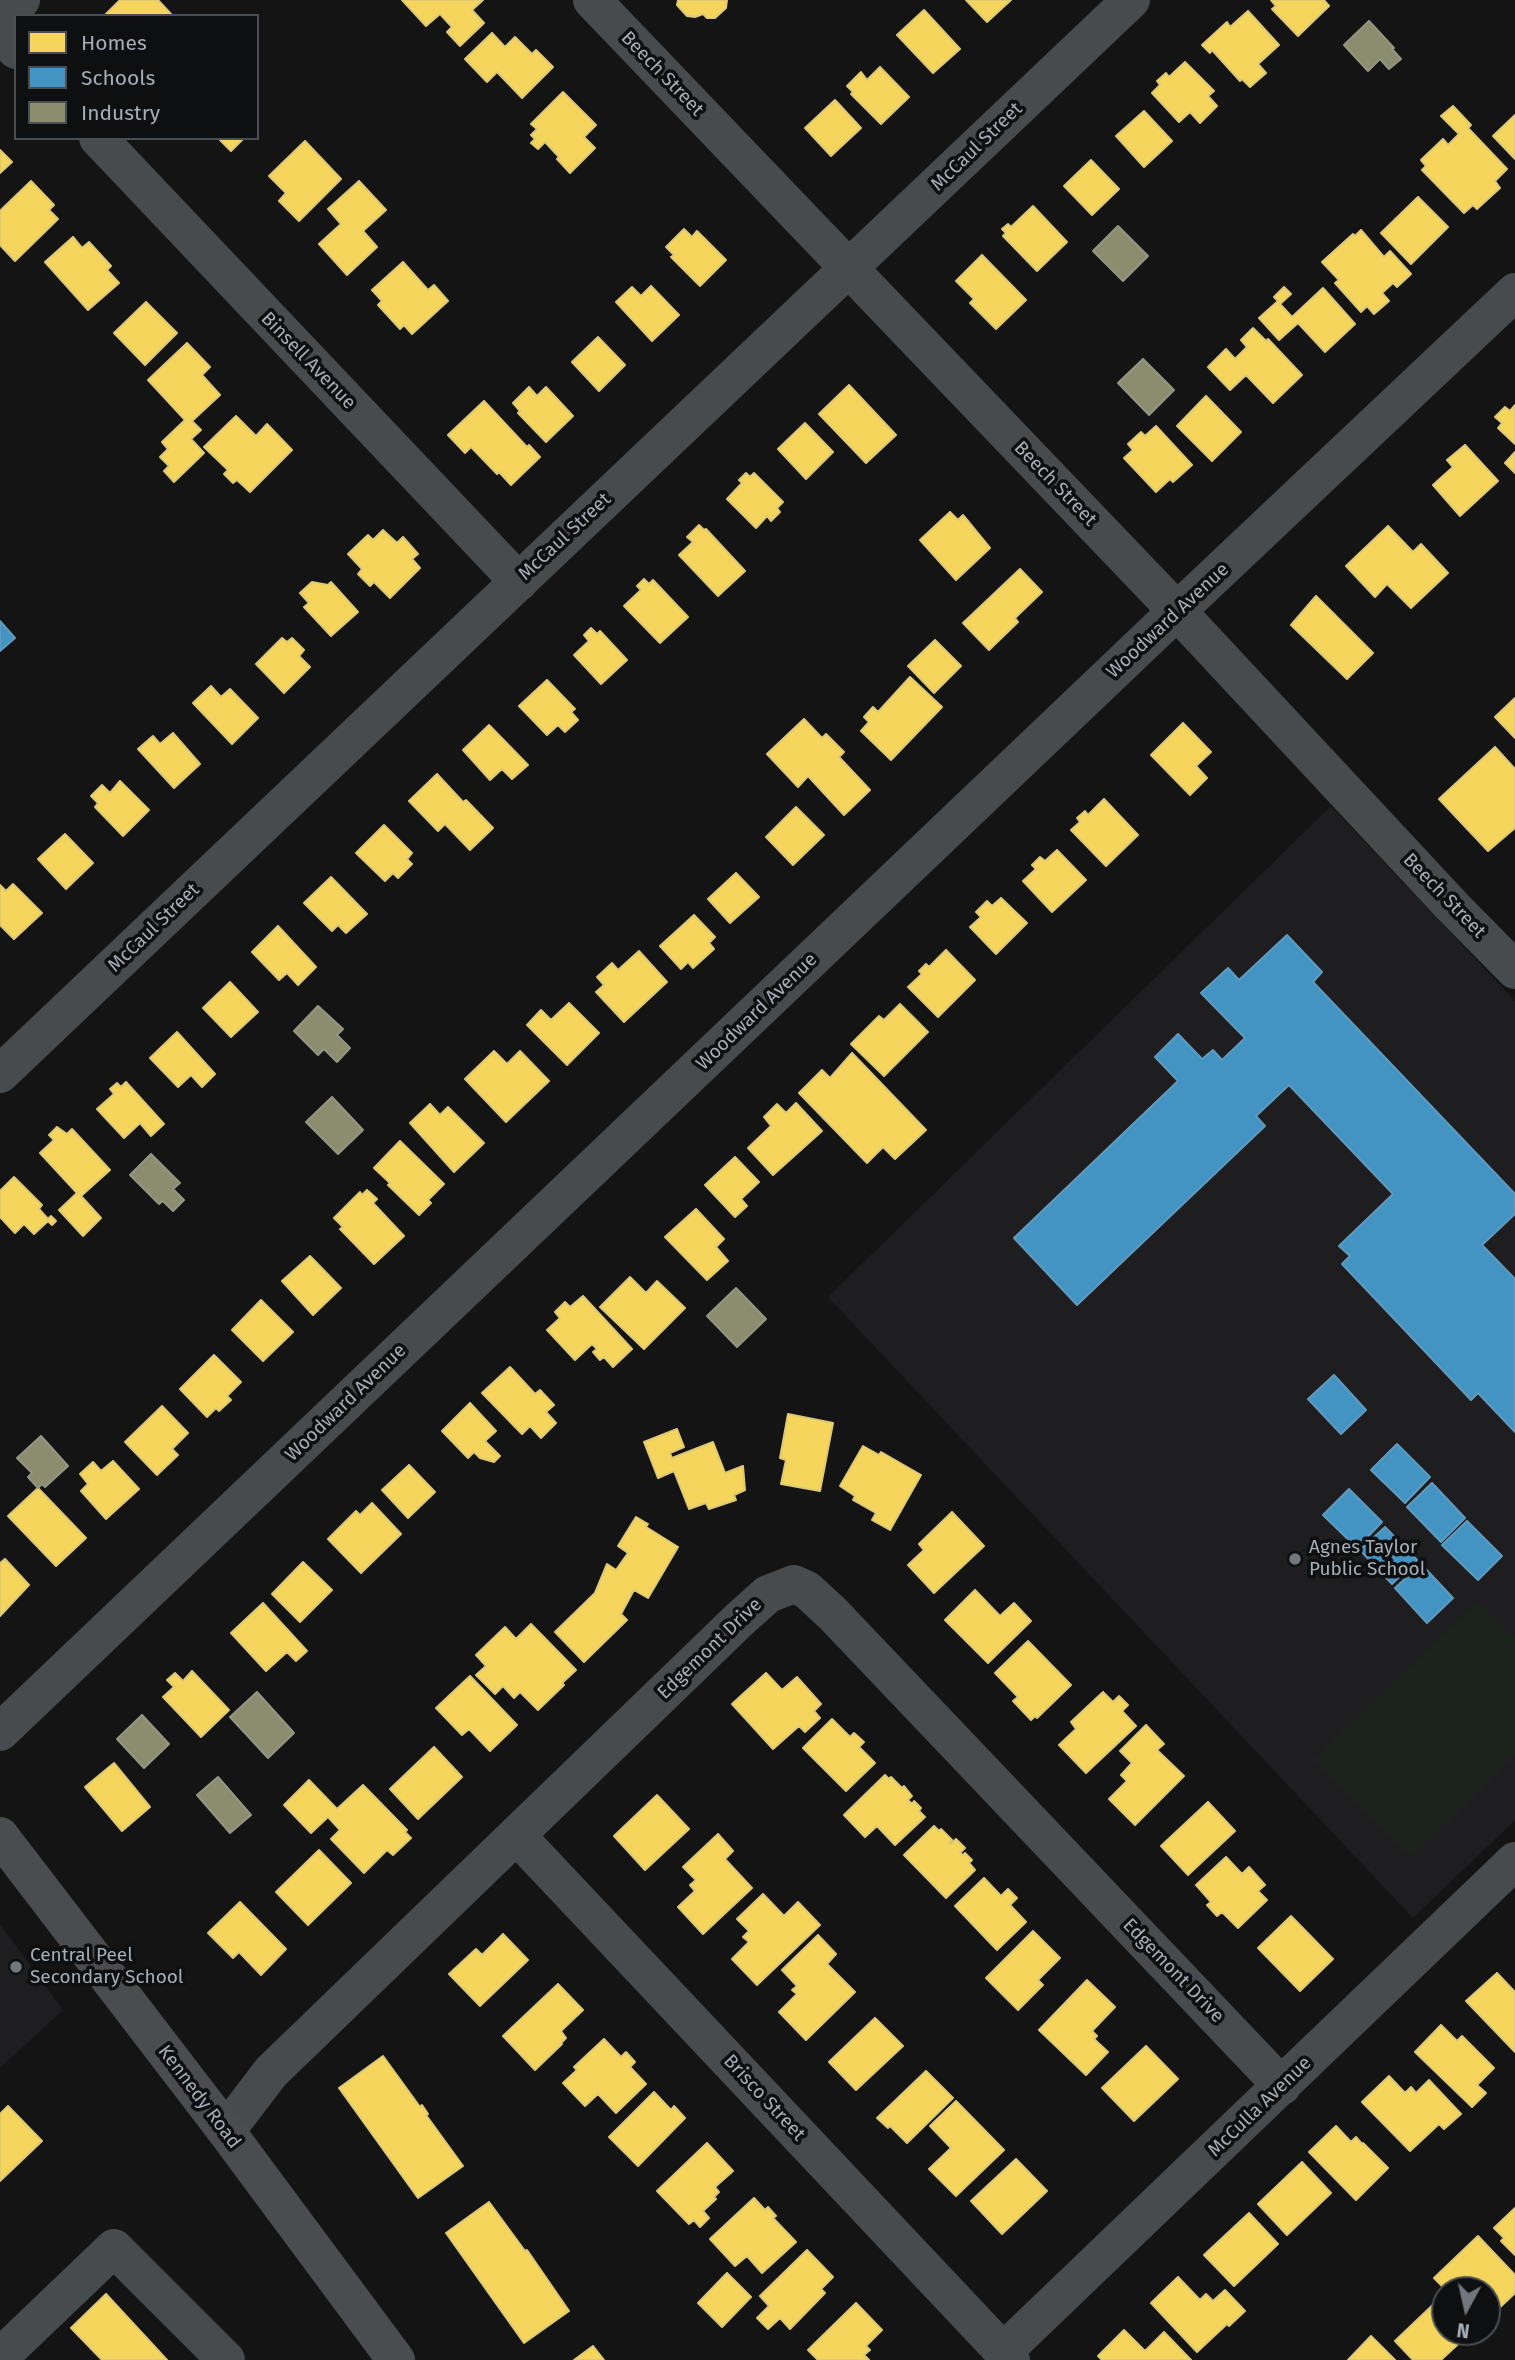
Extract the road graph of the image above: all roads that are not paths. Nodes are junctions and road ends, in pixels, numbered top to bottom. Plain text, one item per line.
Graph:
1 (21, 0) edge
2 (592, 0) edge
3 (1131, 0) edge
4 (0, 20) edge
5 (0, 32) edge
6 (14, 48) edge
7 (100, 140) edge
8 (848, 269) junction
9 (1515, 292) edge
10 (519, 582) junction
11 (1177, 611) junction
12 (1515, 970) edge
13 (0, 1074) edge
14 (0, 1732) edge
15 (0, 1836) edge
16 (517, 1836) junction
17 (1515, 1861) edge
18 (1282, 2086) junction
19 (226, 2132) junction
20 (1007, 2356) edge
21 (0, 2357) edge
22 (226, 2360) edge
23 (396, 2360) edge

1 - 4 street
2 - 8 street, Beech Street
3 - 8 street, McCaul Street
5 - 6 street
7 - 10 street, Binsell Avenue
8 - 10 street, McCaul Street
8 - 11 street, Beech Street
9 - 11 street, Woodward Avenue
10 - 13 street, McCaul Street
11 - 12 street, Beech Street
11 - 14 street, Woodward Avenue
15 - 19 main road, Kennedy Road
16 - 18 street, Edgemont Drive
16 - 19 street, Edgemont Drive
16 - 20 street, Brisco Street
17 - 18 street, McCulla Avenue
18 - 20 street, McCulla Avenue
19 - 23 main road, Kennedy Road
21 - 22 street

